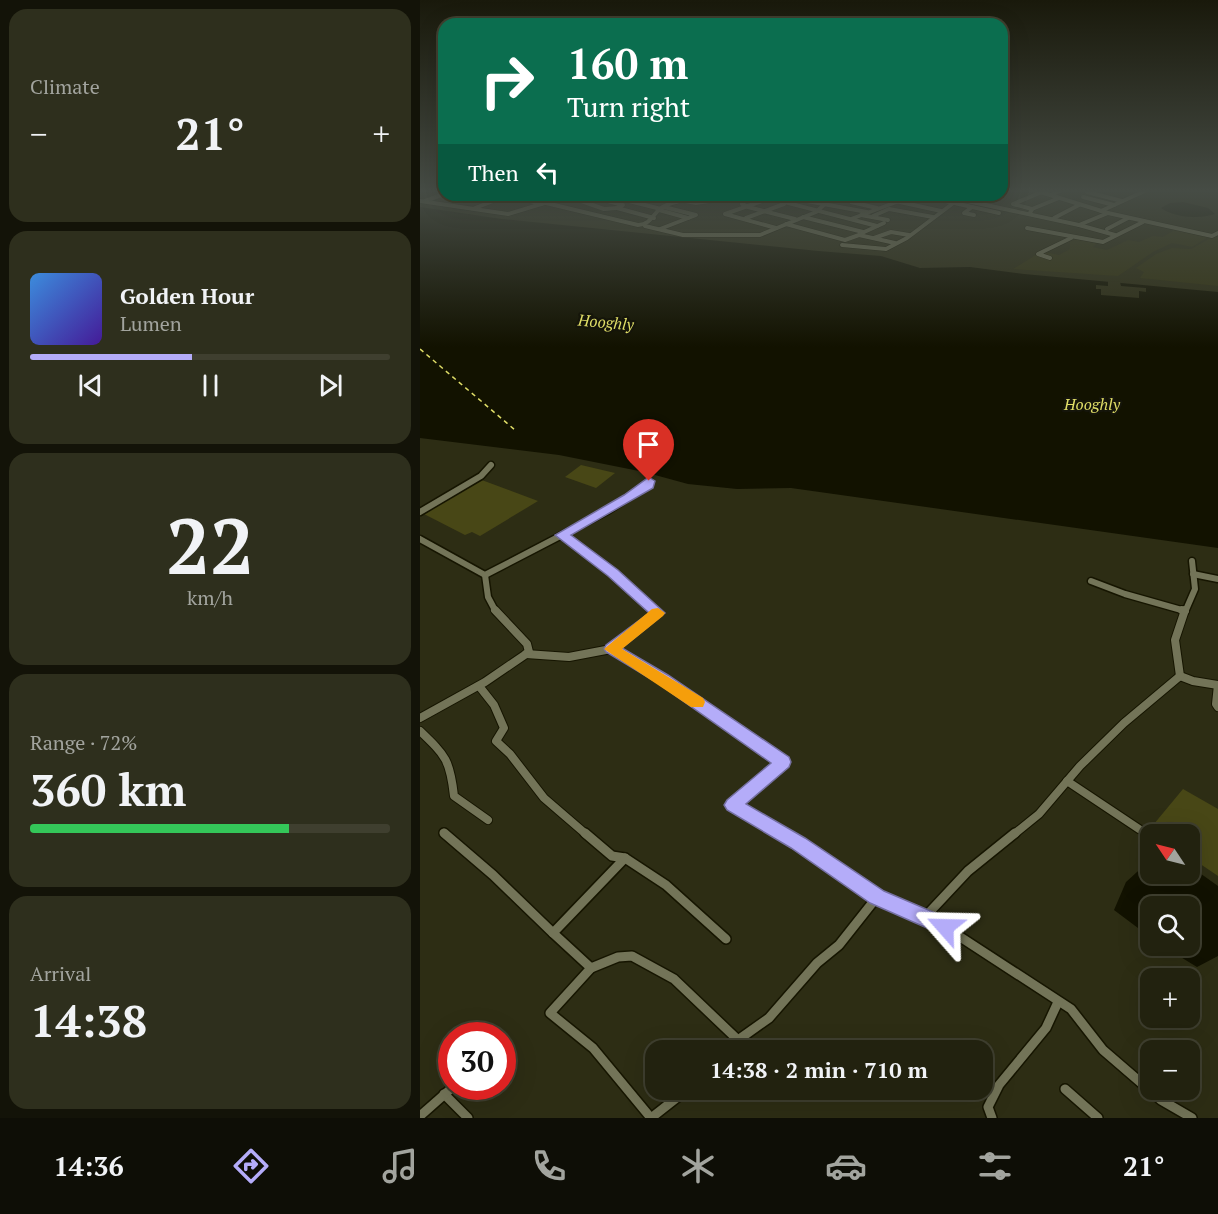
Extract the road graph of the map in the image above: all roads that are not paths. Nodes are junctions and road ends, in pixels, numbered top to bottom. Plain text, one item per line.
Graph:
1 (892, 242) edge
2 (1062, 242) edge
3 (896, 243) joint
4 (842, 245) dead end
5 (1050, 258) dead end
6 (491, 465) dead end
7 (649, 481) dead end
8 (420, 512) edge
9 (562, 535) junction
10 (420, 539) edge
11 (1192, 561) dead end
12 (1193, 574) junction
13 (485, 575) junction
14 (1218, 579) edge
15 (1091, 581) dead end
16 (1185, 610) junction
17 (611, 649) junction
18 (526, 654) junction
19 (1180, 676) junction
20 (1218, 685) edge
21 (479, 686) junction
22 (1218, 707) edge
23 (420, 718) edge
24 (420, 731) edge
25 (1067, 781) junction
26 (488, 820) dead end
27 (1139, 829) dead end
28 (444, 833) dead end
29 (625, 858) junction
30 (877, 897) junction
31 (924, 918) junction
32 (553, 933) junction
33 (726, 939) dead end
34 (591, 968) junction
35 (1058, 1002) junction
36 (738, 1040) joint
37 (1065, 1089) dead end
38 (438, 1100) edge
39 (449, 1100) edge
40 (674, 1100) edge
41 (420, 1116) edge
42 (468, 1118) edge
43 (651, 1118) edge
44 (992, 1118) edge
45 (1098, 1118) edge
46 (1192, 1118) edge

1 - 3 street
2 - 5 street
3 - 4 street
6 - 8 street
7 - 9 street
9 - 13 street
9 - 17 street
10 - 13 street
11 - 12 street
12 - 14 street
12 - 16 street
13 - 18 street
15 - 16 street
16 - 19 street
17 - 18 street
17 - 30 street
18 - 21 street
19 - 20 street
19 - 25 street
20 - 22 street
21 - 23 street
21 - 29 street
24 - 26 street
25 - 27 street
25 - 31 street
28 - 32 street
29 - 32 street
29 - 33 street
30 - 31 street
30 - 36 street
31 - 35 street
32 - 34 street
34 - 36 street
34 - 43 street
35 - 44 street
35 - 46 street
37 - 45 street
38 - 41 street
39 - 42 street
40 - 43 street

